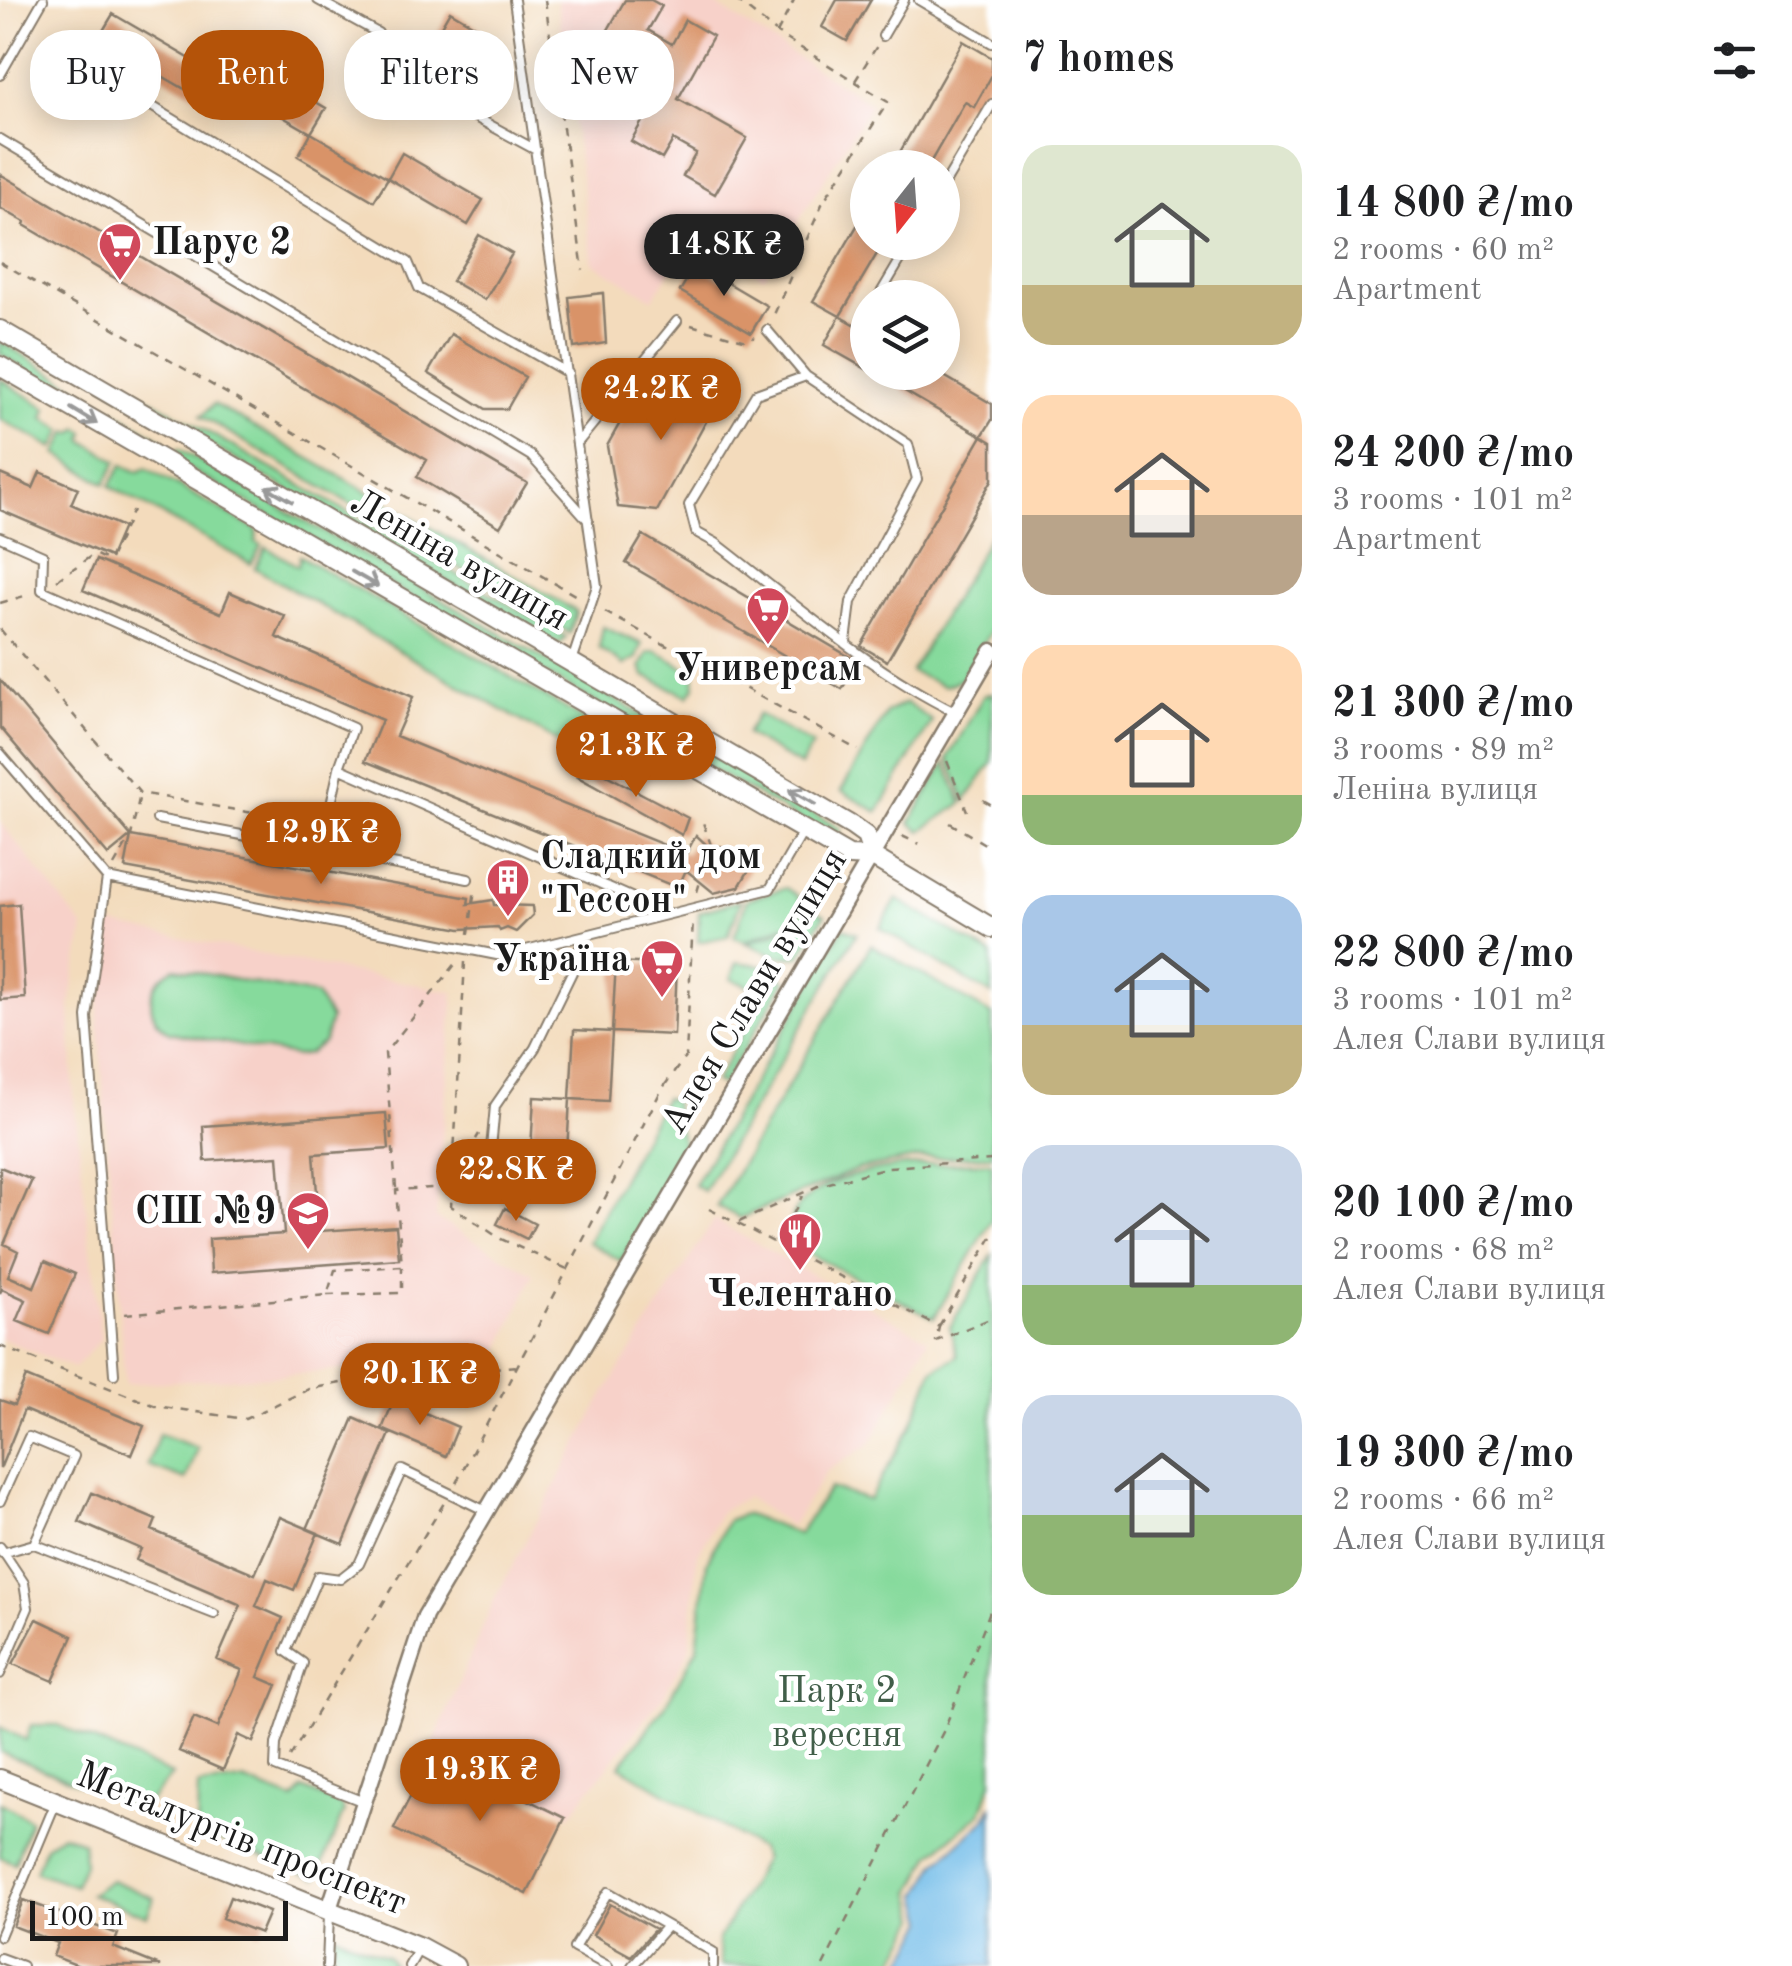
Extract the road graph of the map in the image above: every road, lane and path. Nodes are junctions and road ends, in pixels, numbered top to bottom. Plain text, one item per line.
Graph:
1 (43, 0) edge
2 (318, 0) edge
3 (514, 0) edge
4 (546, 0) edge
5 (736, 0) edge
6 (794, 0) edge
7 (904, 0) edge
8 (920, 0) edge
9 (776, 33) junction
10 (883, 36) joint
11 (992, 43) edge
12 (0, 74) edge
13 (856, 82) junction
14 (992, 104) edge
15 (161, 111) edge
16 (0, 139) edge
17 (536, 150) junction
18 (960, 158) edge
19 (0, 262) edge
20 (583, 270) dead end
21 (676, 321) joint
22 (0, 330) edge
23 (767, 330) junction
24 (0, 366) edge
25 (568, 372) junction
26 (806, 376) junction
27 (578, 441) junction
28 (133, 510) dead end
29 (588, 520) junction
30 (0, 537) edge
31 (42, 590) junction
32 (0, 604) edge
33 (591, 604) junction
34 (0, 628) edge
35 (846, 642) junction
36 (992, 650) edge
37 (571, 664) junction
38 (955, 712) junction
39 (858, 750) dead end
40 (0, 753) edge
41 (945, 756) dead end
42 (339, 768) junction
43 (140, 793) junction
44 (984, 800) dead end
45 (992, 805) edge
46 (966, 811) dead end
47 (701, 818) dead end
48 (157, 819) dead end
49 (950, 823) dead end
50 (326, 826) junction
51 (804, 830) junction
52 (988, 846) dead end
53 (321, 850) junction
54 (873, 858) junction
55 (107, 878) junction
56 (468, 878) joint
57 (692, 907) junction
58 (667, 912) junction
59 (992, 928) edge
60 (582, 937) junction
61 (466, 950) junction
62 (495, 1106) junction
63 (992, 1160) edge
64 (448, 1187) junction
65 (396, 1190) junction
66 (487, 1191) dead end
67 (803, 1193) junction
68 (709, 1208) dead end
69 (737, 1223) junction
70 (992, 1237) edge
71 (778, 1244) junction
72 (402, 1266) junction
73 (568, 1270) junction
74 (326, 1295) junction
75 (110, 1315) junction
76 (992, 1318) edge
77 (939, 1327) junction
78 (0, 1346) edge
79 (520, 1365) junction
80 (114, 1374) dead end
81 (450, 1493) junction
82 (0, 1501) edge
83 (487, 1512) junction
84 (34, 1544) junction
85 (1, 1550) edge
86 (992, 1606) edge
87 (214, 1614) dead end
88 (0, 1674) edge
89 (286, 1771) junction
90 (0, 1779) edge
91 (56, 1802) junction
92 (364, 1802) junction
93 (329, 1909) junction
94 (667, 1926) junction
95 (0, 1936) edge
96 (420, 1947) junction
97 (0, 1958) edge
98 (22, 1966) edge
99 (327, 1966) edge
100 (409, 1966) edge
101 (455, 1966) edge
102 (608, 1966) edge
103 (632, 1966) edge
104 (713, 1966) edge
105 (822, 1966) edge

1 - 12 lane
2 - 17 lane
3 - 17 lane
4 - 20 path
5 - 9 path
6 - 9 path
7 - 10 lane
8 - 11 lane
9 - 13 path
10 - 13 path
13 - 23 path
14 - 18 lane
15 - 25 lane
16 - 29 lane
17 - 25 lane
19 - 33 path
21 - 23 path
21 - 27 lane
37 -> 22 street, Леніна вулиця
23 - 26 lane
24 -> 51 street, Леніна вулиця
25 - 27 lane
26 - 35 lane
26 - 35 lane
27 - 29 lane
28 - 31 path
29 - 33 lane
30 - 31 lane
31 - 32 path
31 - 42 lane
33 - 37 lane
33 - 39 path
34 - 43 path
35 - 38 lane
36 - 38 street, Алея Слави вулиця
54 -> 37 street, Леніна вулиця
38 - 54 street, Алея Слави вулиця
40 - 55 lane
41 - 46 path
42 - 50 lane
42 - 58 lane
43 - 50 path
43 - 55 path
44 - 45 path
47 - 57 path
48 - 53 lane
49 - 52 path
50 - 53 lane
51 - 54 street, Леніна вулиця
51 - 57 lane
53 - 56 lane
54 - 59 street, Леніна вулиця
54 - 83 street, Алея Слави вулиця
55 - 61 lane
55 - 75 lane
56 - 61 path
57 - 58 lane
57 - 73 path
58 - 60 lane
60 - 61 lane
60 - 62 lane
61 - 64 path
61 - 65 path
62 - 64 path
62 - 66 lane
63 - 67 path
64 - 65 path
64 - 73 path
65 - 72 path
67 - 69 path
67 - 71 path
68 - 69 path
69 - 71 path
70 - 77 path
71 - 77 path
72 - 74 path
72 - 74 path
73 - 79 path
74 - 75 path
75 - 80 lane
76 - 77 path
78 - 79 path
79 - 81 path
81 - 83 lane
81 - 89 path
81 - 89 lane
82 - 84 lane
83 - 92 street, Алея Слави вулиця
84 - 85 lane
84 - 87 lane
85 - 88 lane
86 - 105 path
89 - 92 lane
90 - 91 street, Металургів проспект
91 - 93 street, Металургів проспект
91 - 95 lane
92 - 93 street, Алея Слави вулиця
93 - 96 street, Металургів проспект
93 - 99 lane
94 - 102 lane
94 - 103 lane
94 - 104 lane
96 - 100 lane
96 - 101 street, Металургів проспект
97 - 98 lane

